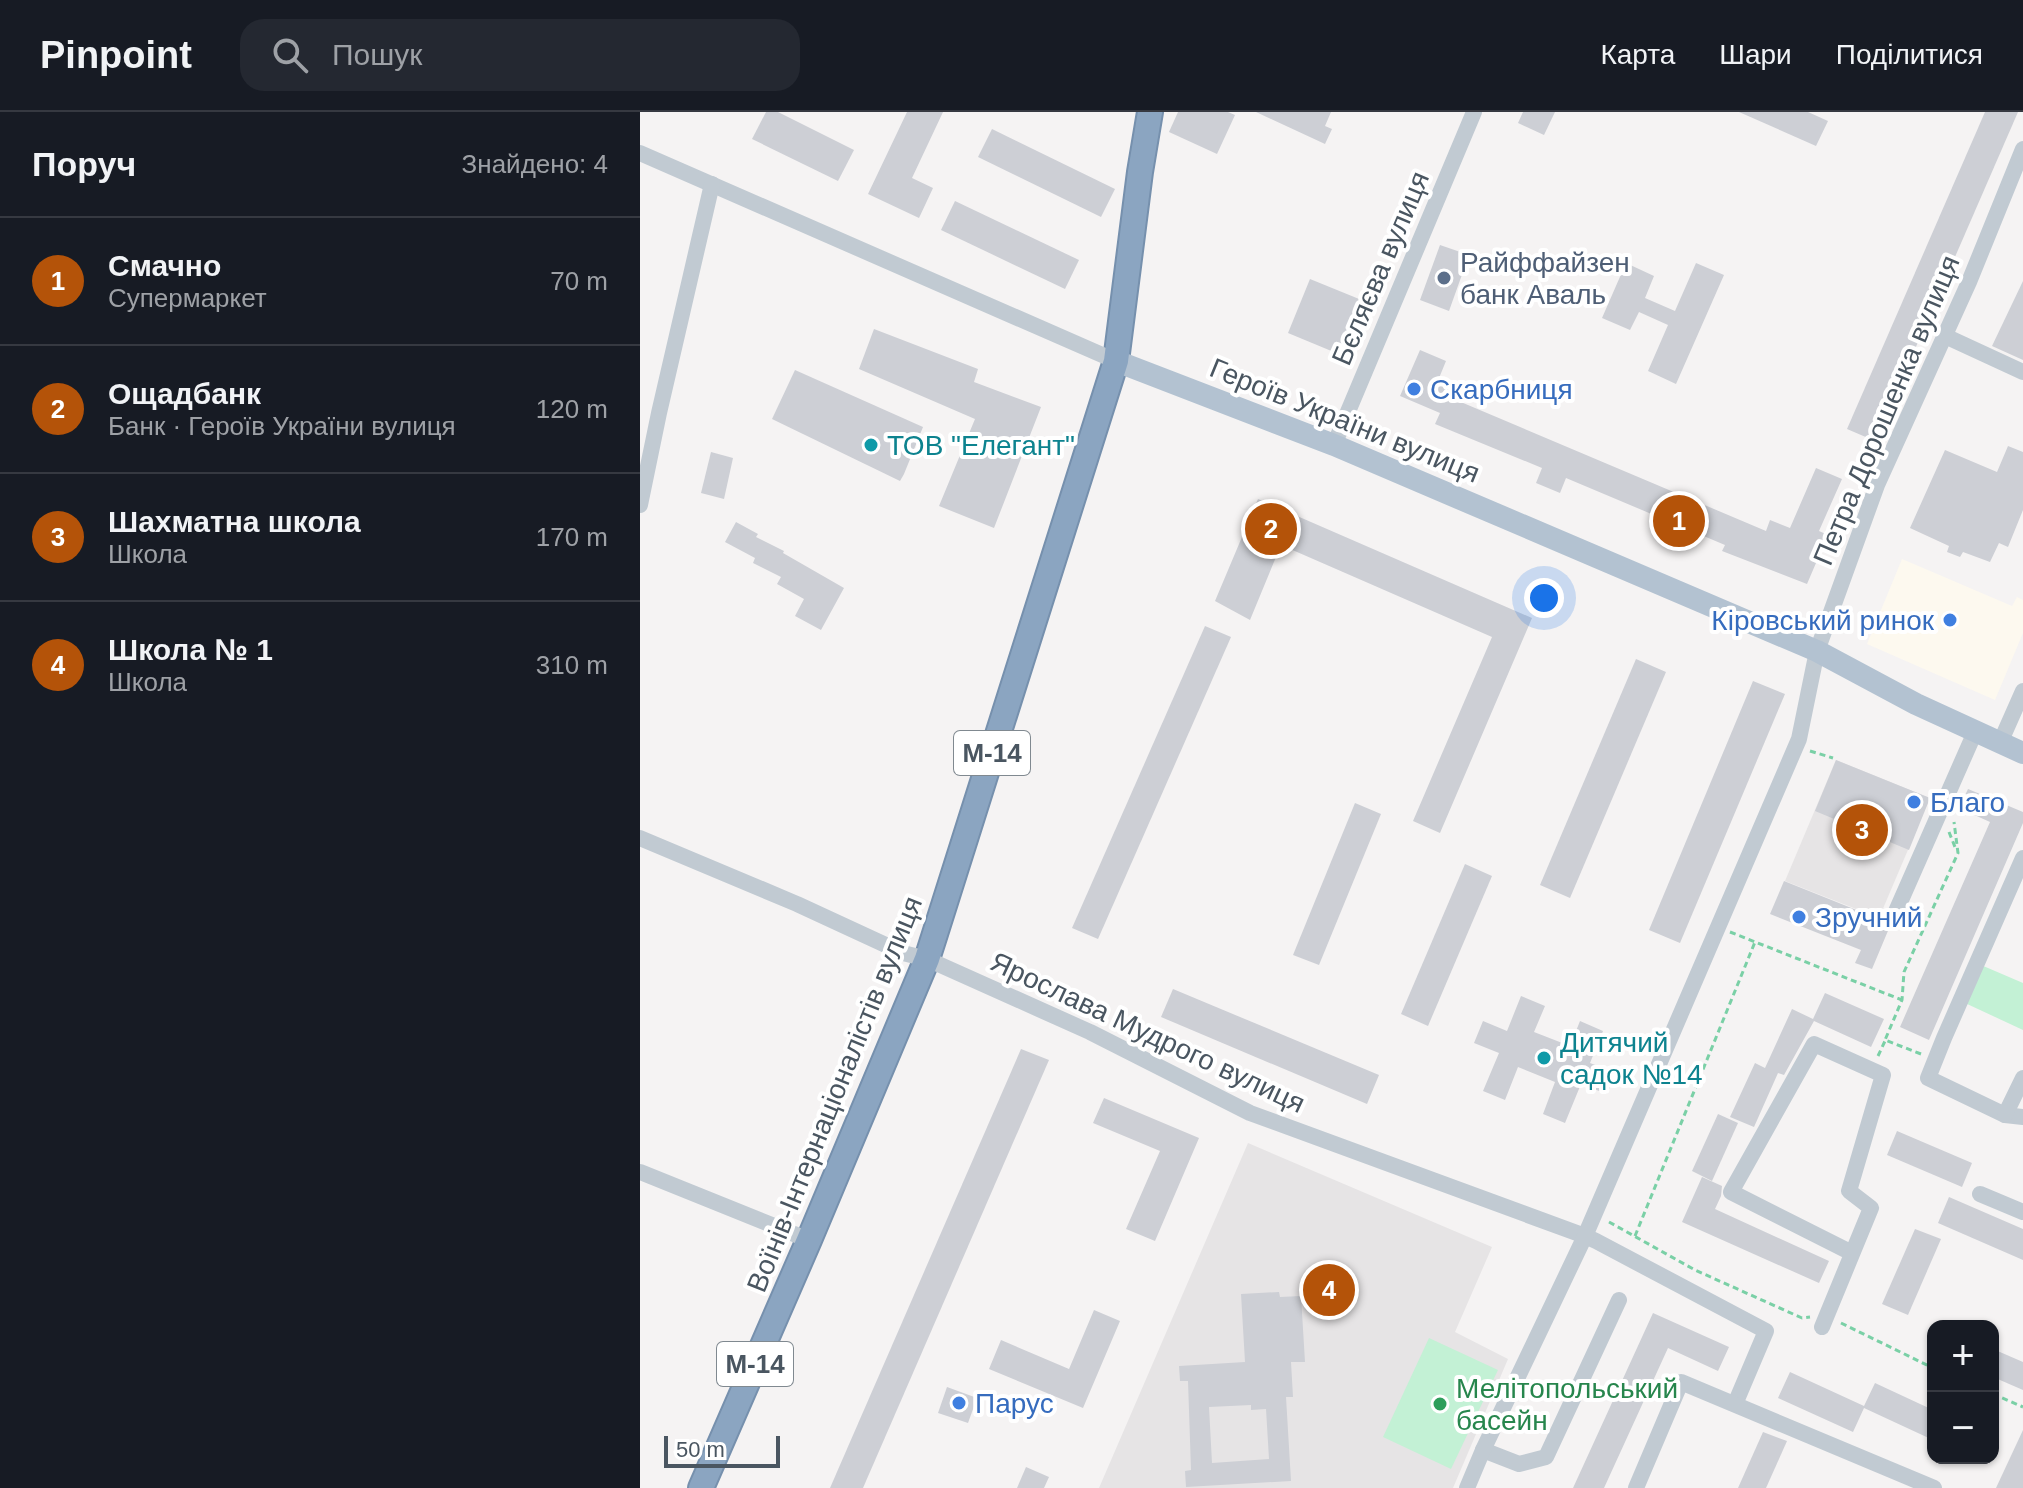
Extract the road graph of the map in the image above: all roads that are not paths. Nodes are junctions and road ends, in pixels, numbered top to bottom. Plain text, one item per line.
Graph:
1 (1150, 112) edge
2 (1474, 112) edge
3 (2023, 149) edge
4 (640, 153) edge
5 (712, 184) junction
6 (1945, 336) junction
7 (1116, 361) junction
8 (2023, 372) edge
9 (1334, 445) junction
10 (640, 505) edge
11 (1817, 651) junction
12 (2023, 691) edge
13 (1975, 732) junction
14 (2000, 743) junction
15 (2023, 753) edge
16 (640, 838) edge
17 (2023, 858) edge
18 (1894, 916) dead end
19 (927, 959) junction
20 (2023, 1078) edge
21 (2005, 1115) junction
22 (2023, 1117) edge
23 (640, 1172) edge
24 (1980, 1194) dead end
25 (2023, 1212) edge
26 (1585, 1236) junction
27 (809, 1240) junction
28 (1852, 1253) junction
29 (1619, 1300) dead end
30 (1824, 1322) road end
31 (1735, 1404) junction
32 (1483, 1450) junction
33 (701, 1488) edge
34 (1467, 1488) edge
35 (1636, 1488) edge
36 (1934, 1488) edge

1 - 7 highway, Воїнів-Інтернаціоналістів вулиця / М-14
2 - 9 street, Бєляєва вулиця
3 - 6 street, Петра Дорошенка вулиця
4 - 5 street, Героїв України вулиця
5 - 7 street, Героїв України вулиця
5 - 10 street
6 - 8 street
6 - 11 street, Петра Дорошенка вулиця
7 - 9 main road, Героїв України вулиця
7 - 19 highway, Воїнів-Інтернаціоналістів вулиця / М-14
9 - 11 main road, Героїв України вулиця
11 - 13 main road, Героїв України вулиця
11 - 26 street, Петра Дорошенка вулиця
12 - 14 street
13 - 14 main road, Героїв України вулиця
13 - 18 street
14 - 15 main road, Героїв України вулиця
16 - 19 street, Ярослава Мудрого вулиця
17 - 21 street
19 - 26 street, Ярослава Мудрого вулиця
19 - 27 highway, Воїнів-Інтернаціоналістів вулиця / М-14
20 - 21 street
21 - 22 street
23 - 27 street
24 - 25 street
26 - 31 street, Ярослава Мудрого вулиця
26 - 32 street, Петра Дорошенка вулиця
27 - 33 highway, Воїнів-Інтернаціоналістів вулиця / М-14
28 - 28 street
28 - 30 street
29 - 32 street
31 - 35 street
31 - 36 street
32 - 34 street, Петра Дорошенка вулиця

